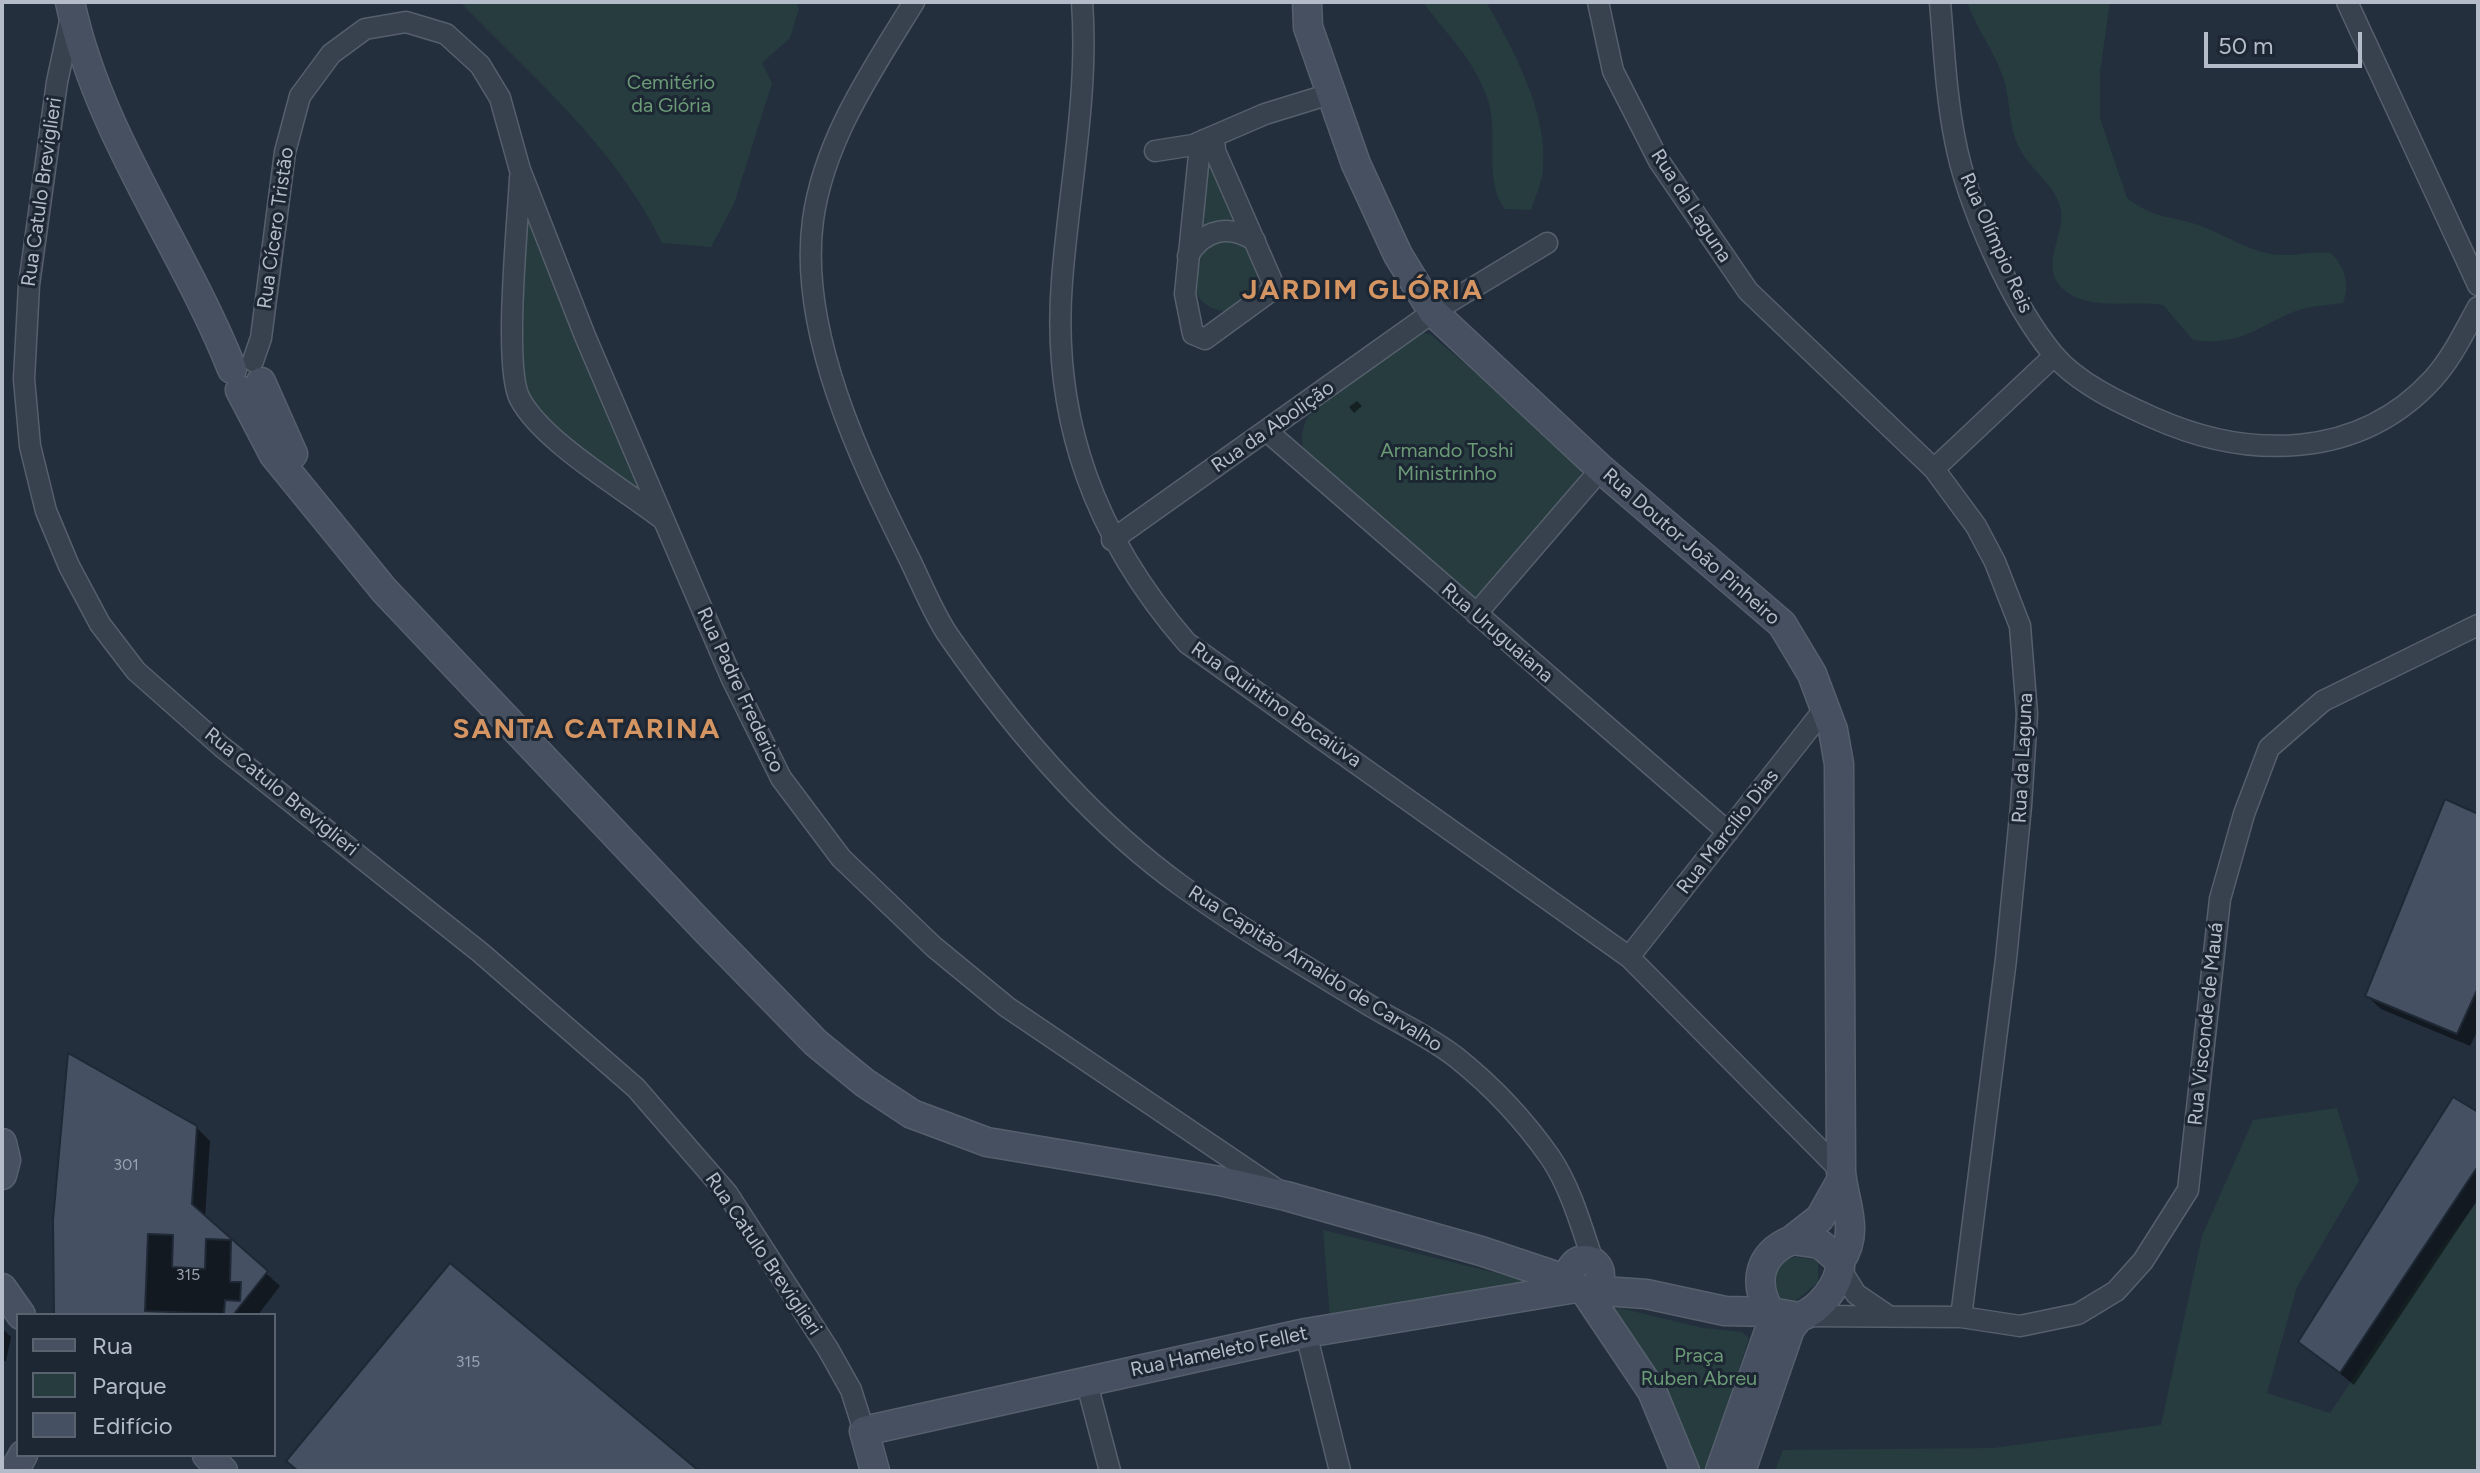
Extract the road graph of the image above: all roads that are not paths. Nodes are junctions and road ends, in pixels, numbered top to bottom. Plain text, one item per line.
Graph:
1 (914, 2) edge
2 (1082, 2) edge
3 (1307, 2) edge
4 (1598, 2) edge
5 (1940, 2) edge
6 (2347, 2) edge
7 (71, 7) edge
8 (1330, 94) junction
9 (1209, 138) junction
10 (1155, 151) dead end
11 (520, 170) junction
12 (1255, 241) junction
13 (1547, 243) dead end
14 (1188, 257) junction
15 (2478, 285) edge
16 (2478, 307) edge
17 (1433, 312) junction
18 (2054, 356) junction
19 (247, 372) junction
20 (1268, 432) junction
21 (1601, 469) junction
22 (1934, 469) junction
23 (662, 518) junction
24 (1112, 540) junction
25 (1476, 614) junction
26 (2478, 625) edge
27 (1826, 707) junction
28 (1728, 832) junction
29 (1629, 957) junction
30 (1842, 1175) junction
31 (1286, 1196) junction
32 (1792, 1240) junction
33 (1841, 1266) junction
34 (1584, 1277) junction
35 (1758, 1283) junction
36 (2, 1288) edge
37 (1701, 1307) junction
38 (20, 1313) edge
39 (1787, 1315) junction
40 (1887, 1315) junction
41 (1961, 1317) junction
42 (1306, 1333) junction
43 (1086, 1380) junction
44 (864, 1431) junction
45 (875, 1471) edge
46 (1110, 1471) edge
47 (1340, 1471) edge
48 (1685, 1471) edge
49 (1720, 1471) edge
50 (1741, 1471) edge

1 - 34 street, Rua Capitão Arnaldo de Carvalho
2 - 24 street, Rua Quintino Bocaiúva
3 - 8 main road, Rua Doutor João Pinheiro
4 - 22 street, Rua da Laguna
5 - 18 street, Rua Olímpio Reis
6 - 15 street
7 - 19 main road
7 - 44 street, Rua Catulo Breviglieri
8 - 9 street
8 - 17 main road, Rua Doutor João Pinheiro
9 - 10 street
9 - 12 street
9 - 14 street
11 - 19 street, Rua Cícero Tristão
11 - 23 street, Rua Padre Frederico
11 - 23 street
12 - 14 street
12 - 14 street
13 - 17 street, Rua da Abolição
16 - 18 street, Rua Olímpio Reis
17 - 20 street, Rua da Abolição
17 - 21 main road, Rua Doutor João Pinheiro
18 - 22 street
19 - 31 main road
20 - 24 street, Rua da Abolição
20 - 25 street, Rua Uruguaiana
21 - 25 street
21 - 27 main road, Rua Doutor João Pinheiro
22 - 41 street, Rua da Laguna
23 - 31 street, Rua Padre Frederico
24 - 29 street, Rua Quintino Bocaiúva
25 - 28 street, Rua Uruguaiana
26 - 41 street, Rua Visconde de Mauá
27 - 28 street, Rua Marcílio Dias
27 - 30 main road, Rua Doutor João Pinheiro
28 - 29 street, Rua Marcílio Dias
29 - 30 street, Rua Quintino Bocaiúva
30 - 32 main road, Rua Doutor João Pinheiro
30 - 33 main road, Rua Doutor João Pinheiro
31 - 34 main road
32 - 33 main road
32 - 35 main road
33 - 39 main road
33 - 40 street
34 - 37 main road, Rua Visconde de Mauá
34 - 42 main road, Rua Hameleto Fellet
34 - 48 main road
35 - 37 main road
35 - 39 main road
36 - 38 main road
37 - 39 main road, Rua Visconde de Mauá
39 - 40 street, Rua Visconde de Mauá
39 - 49 main road
39 - 50 main road
40 - 41 street, Rua Visconde de Mauá
42 - 43 main road, Rua Hameleto Fellet
42 - 47 street
43 - 44 main road, Rua Hameleto Fellet
43 - 46 street
44 - 45 main road

